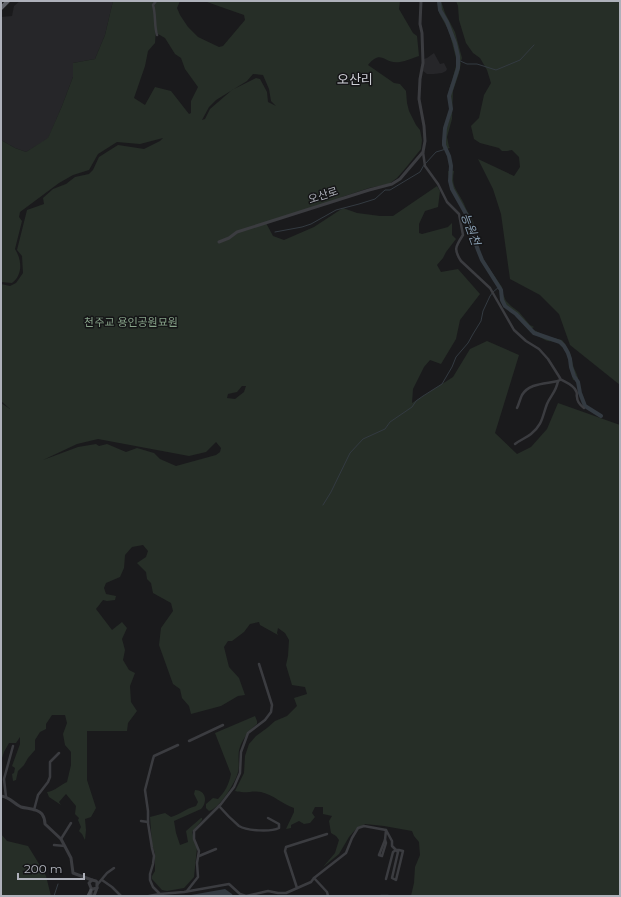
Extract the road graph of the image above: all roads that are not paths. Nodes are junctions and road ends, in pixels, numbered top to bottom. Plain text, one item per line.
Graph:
1 (5, 1) edge
2 (8, 1) edge
3 (156, 1) edge
4 (421, 1) edge
5 (1, 7) edge
6 (157, 35) dead end
7 (423, 152) junction
8 (219, 242) dead end
9 (559, 380) junction
10 (517, 408) dead end
11 (584, 408) dead end
12 (515, 444) dead end
13 (259, 664) dead end
14 (223, 725) dead end
15 (190, 741) dead end
16 (178, 745) dead end
17 (13, 746) dead end
18 (59, 753) dead end
19 (1, 796) edge
20 (6, 797) junction
21 (219, 806) junction
22 (34, 810) junction
23 (268, 818) dead end
24 (141, 821) dead end
25 (148, 822) junction
26 (72, 823) dead end
27 (386, 830) junction
28 (327, 834) dead end
29 (61, 840) junction
30 (385, 840) junction
31 (54, 845) dead end
32 (65, 846) junction
33 (216, 849) dead end
34 (396, 850) junction
35 (198, 856) junction
36 (114, 868) dead end
37 (314, 878) junction
38 (386, 879) dead end
39 (92, 880) junction
40 (102, 880) junction
41 (97, 886) junction
42 (296, 888) junction
43 (91, 889) junction
44 (185, 892) junction
45 (160, 894) junction
46 (164, 895) edge
47 (279, 895) edge
48 (90, 896) edge
49 (94, 896) edge
50 (121, 896) edge
51 (150, 896) edge
52 (185, 896) edge
53 (328, 896) edge
54 (381, 896) edge
55 (388, 896) edge

1 - 5 highway
2 - 5 highway
3 - 6 street
4 - 7 street
7 - 8 street, 오산로
7 - 9 street
9 - 10 street
9 - 11 street
9 - 12 street
13 - 21 street
14 - 15 street
16 - 25 street
17 - 20 street
18 - 22 street
19 - 20 street
20 - 22 street
21 - 23 street
21 - 35 street
22 - 29 street
24 - 25 street
25 - 45 street
26 - 29 street
27 - 30 street
27 - 34 street
27 - 37 street
28 - 42 street
29 - 32 street
30 - 30 street
31 - 32 street
32 - 39 street
33 - 35 street
34 - 34 street
34 - 38 street
35 - 44 street
36 - 40 street
37 - 42 street
37 - 53 street
39 - 41 street
39 - 43 street
40 - 41 street
40 - 50 street
41 - 43 street
41 - 49 street
42 - 47 street
43 - 48 main road
44 - 46 street
44 - 47 street
44 - 52 street
45 - 46 street
45 - 51 street
54 - 55 street

